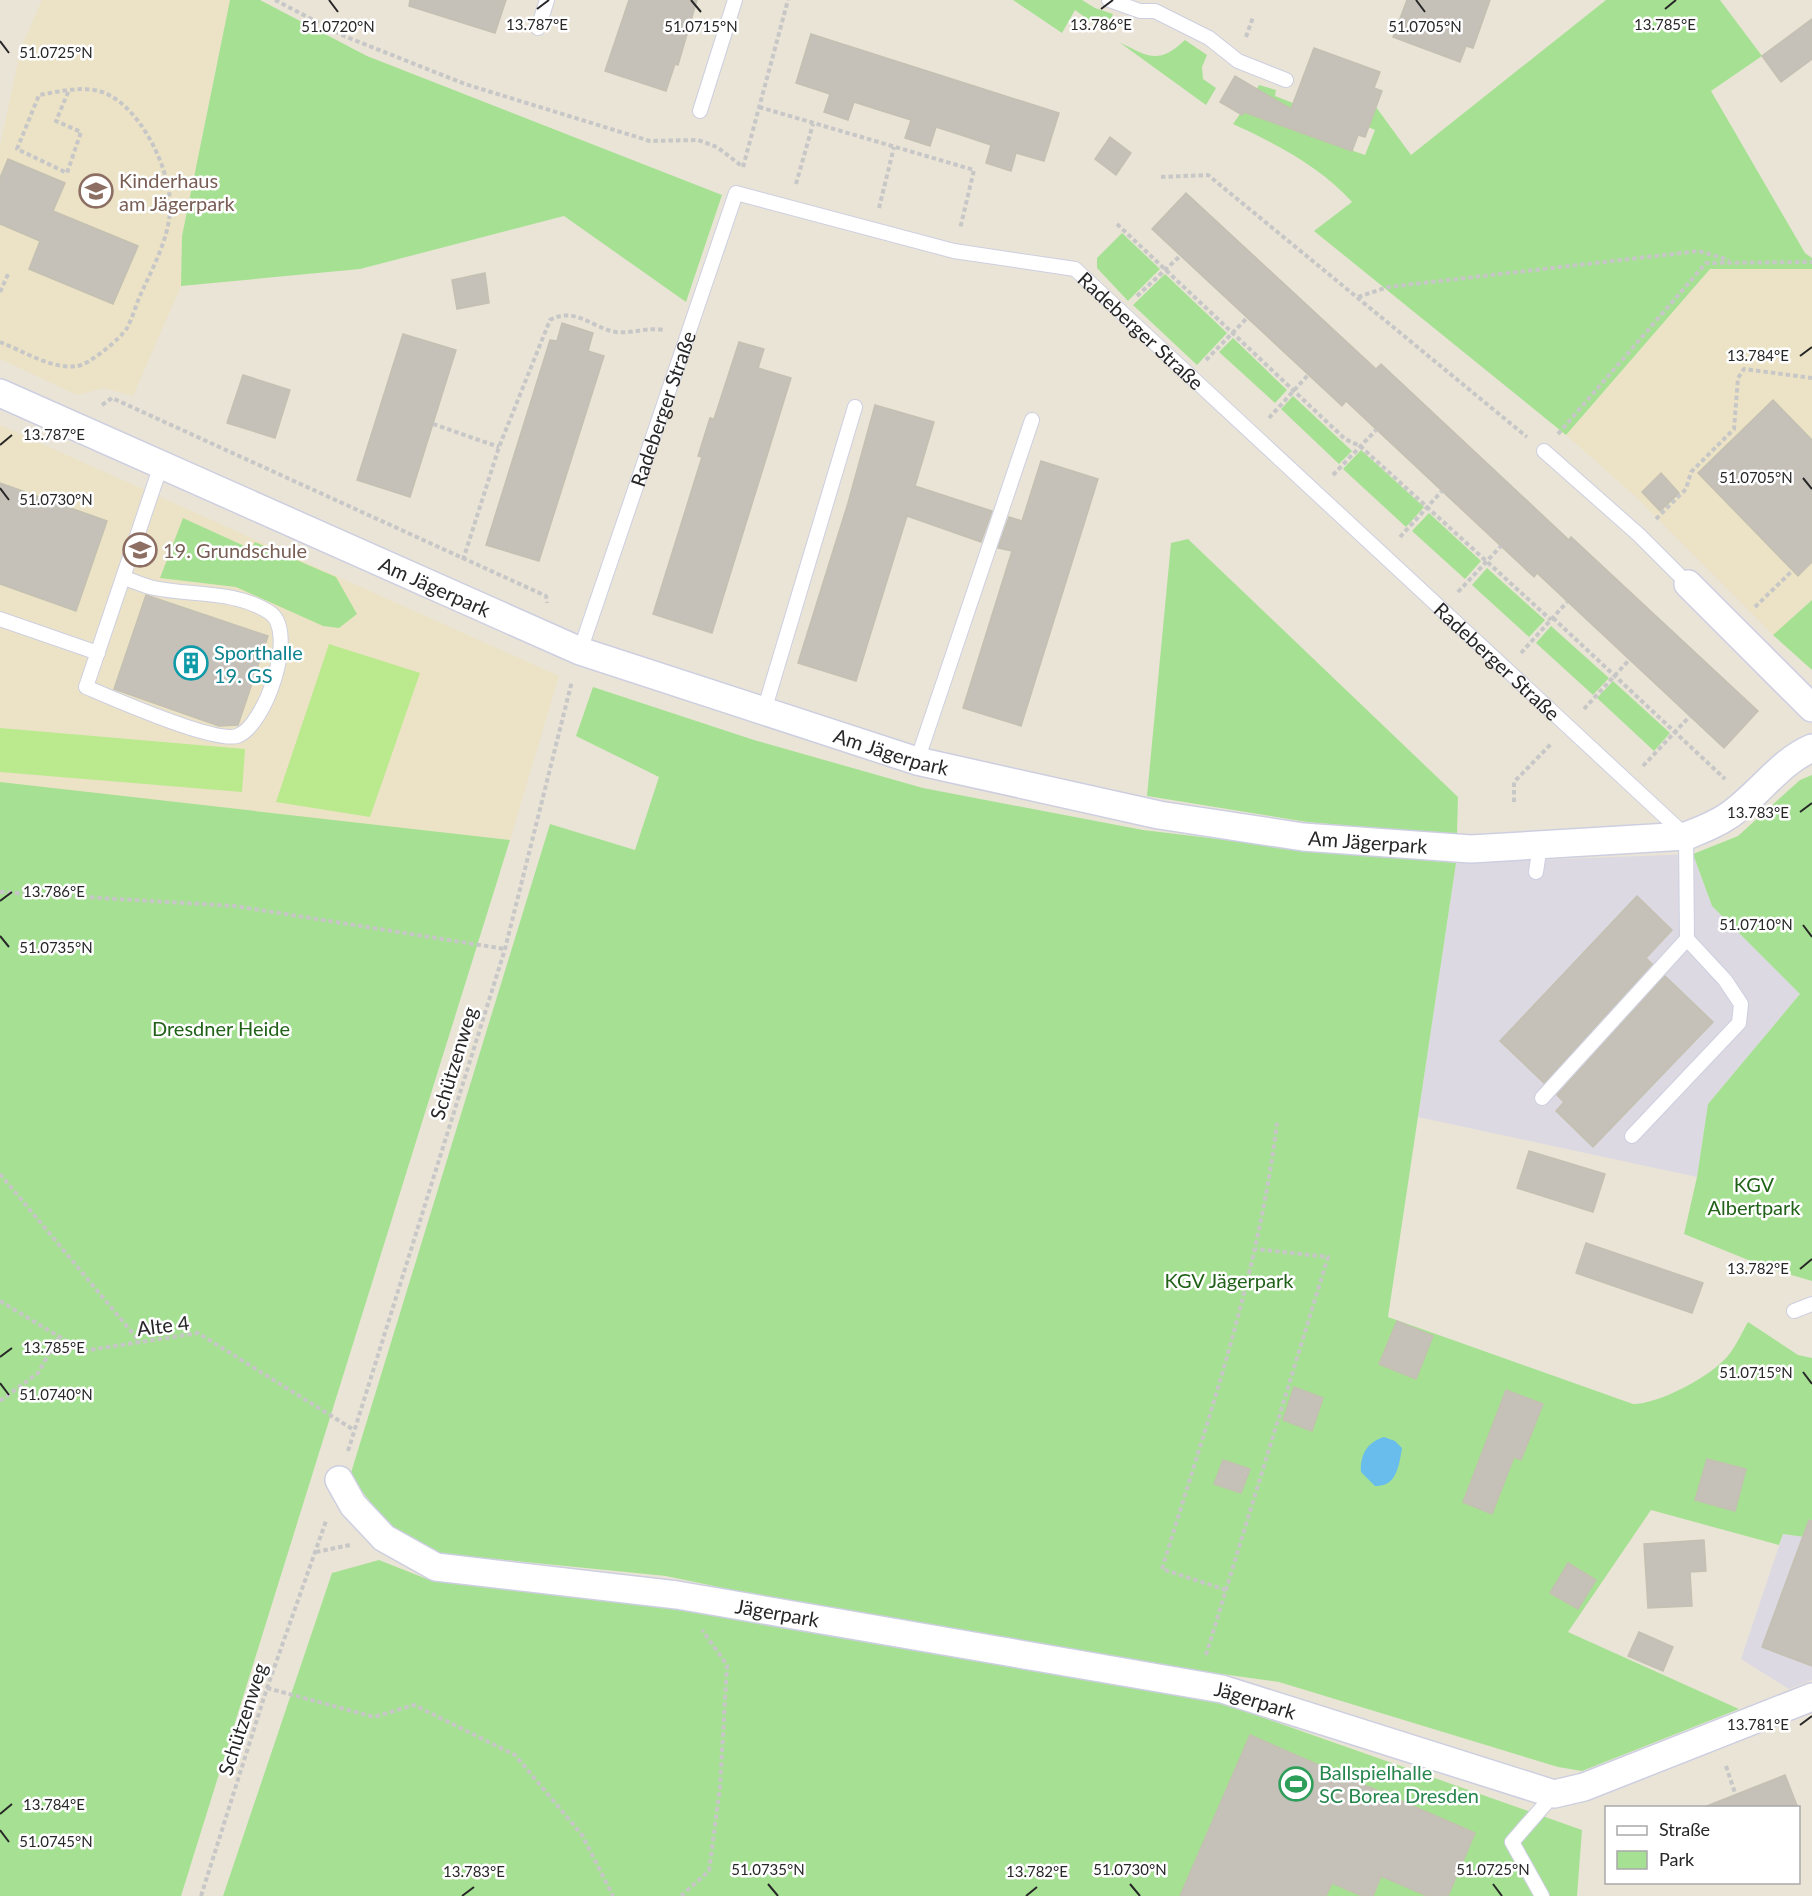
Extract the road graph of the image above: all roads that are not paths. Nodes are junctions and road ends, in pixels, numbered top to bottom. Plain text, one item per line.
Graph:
1 (547, 0) edge
2 (735, 0) edge
3 (1109, 0) edge
4 (538, 28) dead end
5 (1286, 80) dead end
6 (700, 111) dead end
7 (0, 393) edge
8 (855, 407) dead end
9 (1032, 420) dead end
10 (1544, 451) road end
11 (161, 465) junction
12 (124, 578) junction
13 (1688, 584) joint
14 (0, 619) edge
15 (580, 651) junction
16 (98, 653) junction
17 (1812, 708) edge
18 (764, 711) junction
19 (1812, 748) edge
20 (917, 761) junction
21 (1686, 836) junction
22 (1540, 845) junction
23 (1536, 872) dead end
24 (1687, 939) junction
25 (1542, 1098) dead end
26 (1632, 1136) dead end
27 (1812, 1304) edge
28 (1794, 1311) dead end
29 (339, 1480) road end
30 (1812, 1696) edge
31 (1554, 1794) junction
32 (1542, 1896) edge

1 - 4 lane
2 - 6 lane
3 - 5 lane
7 - 11 street, Am Jägerpark
8 - 18 lane
9 - 20 lane
10 - 13 lane
11 - 12 lane
11 - 15 street, Am Jägerpark
12 - 16 lane
12 - 16 lane
13 - 17 street
14 - 16 lane
15 - 18 street, Am Jägerpark
15 - 21 lane, Radeberger Straße
18 - 20 street, Am Jägerpark
19 - 21 street, Am Jägerpark
20 - 22 street, Am Jägerpark
21 - 22 street, Am Jägerpark
21 - 24 lane
22 - 23 lane
24 - 25 lane
24 - 26 lane
27 - 28 lane
29 - 31 street, Jägerpark
30 - 31 street
31 - 32 lane

